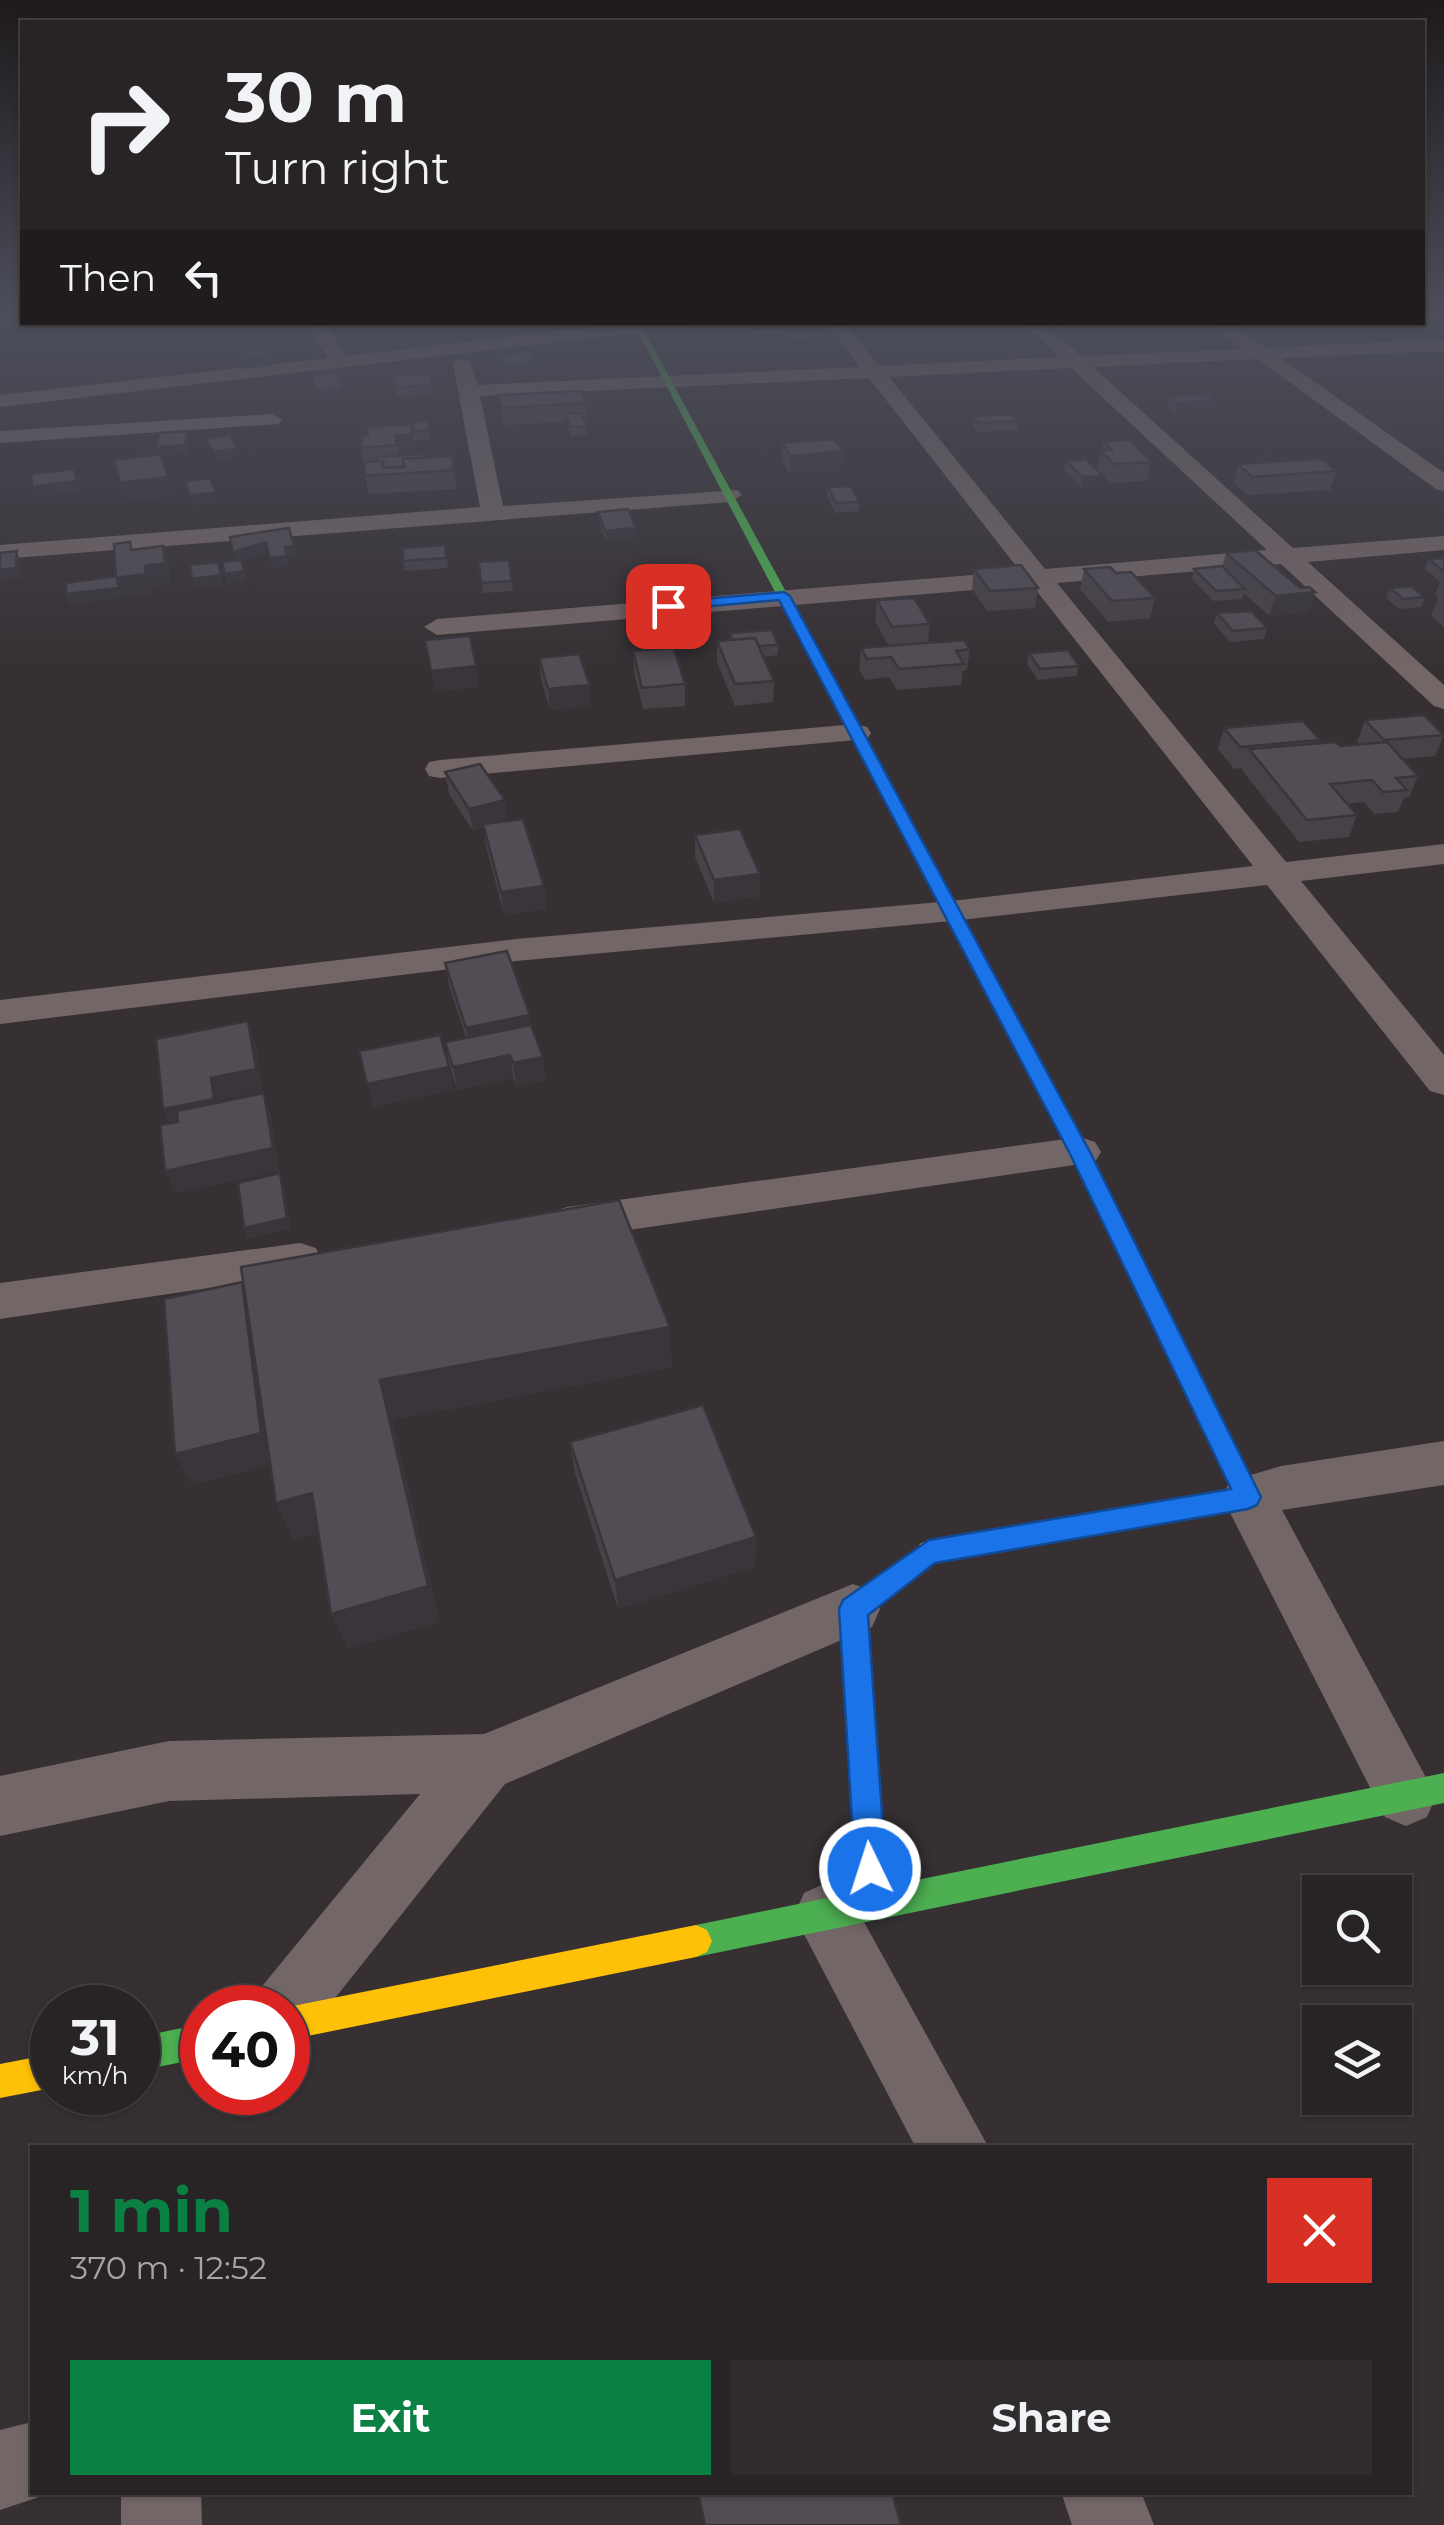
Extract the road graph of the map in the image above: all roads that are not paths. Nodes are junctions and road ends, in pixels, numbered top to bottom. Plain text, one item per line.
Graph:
1 (51, 434) edge
2 (477, 434) edge
3 (697, 434) edge
4 (924, 434) edge
5 (1153, 434) edge
6 (1374, 434) edge
7 (0, 437) edge
8 (1444, 484) edge
9 (730, 495) junction
10 (493, 514) junction
11 (1444, 543) edge
12 (0, 552) edge
13 (1286, 556) junction
14 (1038, 576) junction
15 (784, 596) junction
16 (437, 627) dead end
17 (1444, 700) edge
18 (856, 733) junction
19 (440, 770) dead end
20 (1444, 854) edge
21 (1276, 874) junction
22 (952, 912) junction
23 (0, 1012) edge
24 (1444, 1082) edge
25 (1080, 1152) junction
26 (530, 1228) edge
27 (334, 1255) edge
28 (0, 1301) edge
29 (1444, 1464) edge
30 (1248, 1497) junction
31 (853, 1609) junction
32 (484, 1763) junction
33 (1425, 1792) edge
34 (0, 1806) edge
35 (849, 1911) junction
36 (305, 1985) edge
37 (310, 2020) edge
38 (30, 2075) edge
39 (0, 2081) edge
40 (953, 2145) edge
41 (30, 2462) edge
42 (0, 2470) edge
43 (160, 2495) edge
44 (1102, 2495) edge
45 (162, 2525) edge
46 (1114, 2525) edge

1 - 7 street
2 - 10 street
3 - 9 main road
4 - 14 street
5 - 13 street
6 - 8 street
9 - 10 street
9 - 15 main road
10 - 12 street
11 - 13 street
13 - 14 street
13 - 17 street
14 - 15 street
14 - 21 street
15 - 16 street
15 - 18 main road
18 - 19 street
18 - 22 main road
20 - 21 street
21 - 22 street
21 - 24 street
22 - 23 street
22 - 25 main road
25 - 26 street
25 - 30 main road
27 - 28 street
29 - 30 street
30 - 31 main road
30 - 33 street
31 - 32 street
31 - 35 main road
32 - 34 street
32 - 36 street
33 - 35 main road
35 - 37 main road
35 - 40 street
38 - 39 main road
41 - 42 street
43 - 45 street
44 - 46 street

